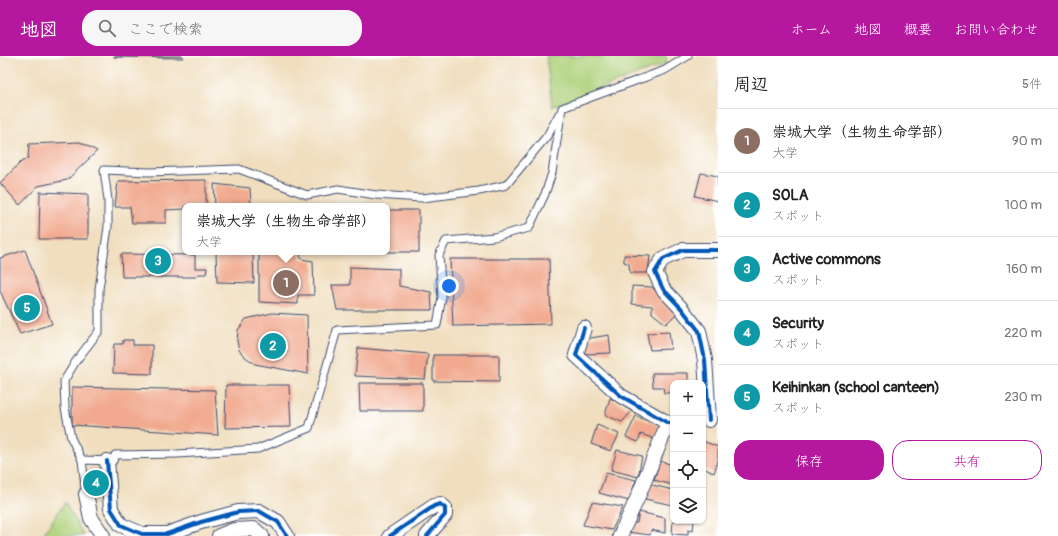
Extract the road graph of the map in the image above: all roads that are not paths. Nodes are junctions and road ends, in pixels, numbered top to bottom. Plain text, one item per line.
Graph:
1 (688, 56) edge
2 (562, 108) junction
3 (718, 250) edge
4 (584, 328) dead end
5 (710, 419) edge
6 (670, 422) edge
7 (670, 425) edge
8 (82, 460) junction
9 (106, 461) junction
10 (86, 494) joint
11 (103, 536) edge
12 (219, 536) edge
13 (262, 536) edge
14 (287, 536) edge
15 (390, 536) edge
16 (427, 536) edge
17 (620, 536) edge

1 - 2 lane
2 - 8 lane
2 - 9 lane
3 - 5 street
4 - 6 street
7 - 17 street
8 - 9 lane
8 - 10 lane
9 - 14 street
10 - 11 street
12 - 13 street
15 - 16 street

